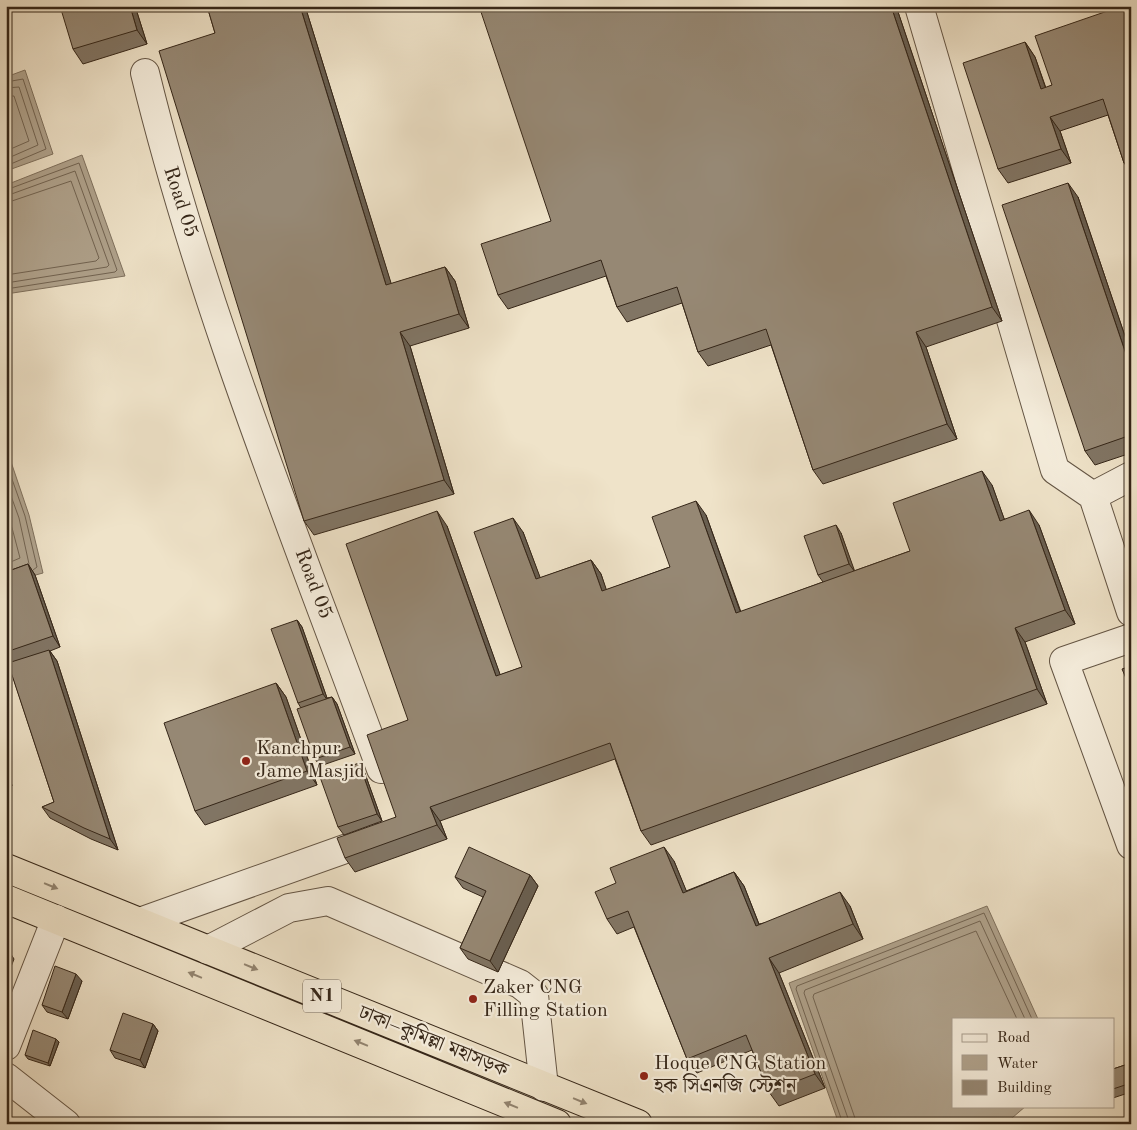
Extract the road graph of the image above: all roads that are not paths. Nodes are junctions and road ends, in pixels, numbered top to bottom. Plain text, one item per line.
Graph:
1 (919, 6) edge
2 (145, 73) dead end
3 (1131, 476) edge
4 (1093, 496) junction
5 (1131, 612) edge
6 (1131, 638) edge
7 (389, 791) edge
8 (403, 828) edge
9 (1131, 845) edge
10 (6, 868) edge
11 (6, 899) edge
12 (56, 920) junction
13 (140, 922) junction
14 (208, 950) junction
15 (6, 1046) edge
16 (6, 1076) edge
17 (544, 1087) junction
18 (66, 1124) edge
19 (557, 1124) edge
20 (638, 1124) edge

1 - 4 street
2 - 7 street, Road 05
3 - 4 street
4 - 5 street
6 - 9 street
8 - 13 street
10 -> 13 highway, ঢাকা–কুমিল্লা মহাসড়ক / N1
11 - 12 highway, ঢাকা–কুমিল্লা মহাসড়ক / N1
12 - 15 street
19 -> 12 highway, ঢাকা–কুমিল্লা মহাসড়ক / N1
13 - 14 highway, ঢাকা–কুমিল্লা মহাসড়ক / N1
14 -> 17 highway, ঢাকা–কুমিল্লা মহাসড়ক / N1
14 - 17 street
16 - 18 street
17 -> 20 highway, ঢাকা–কুমিল্লা মহাসড়ক / N1

